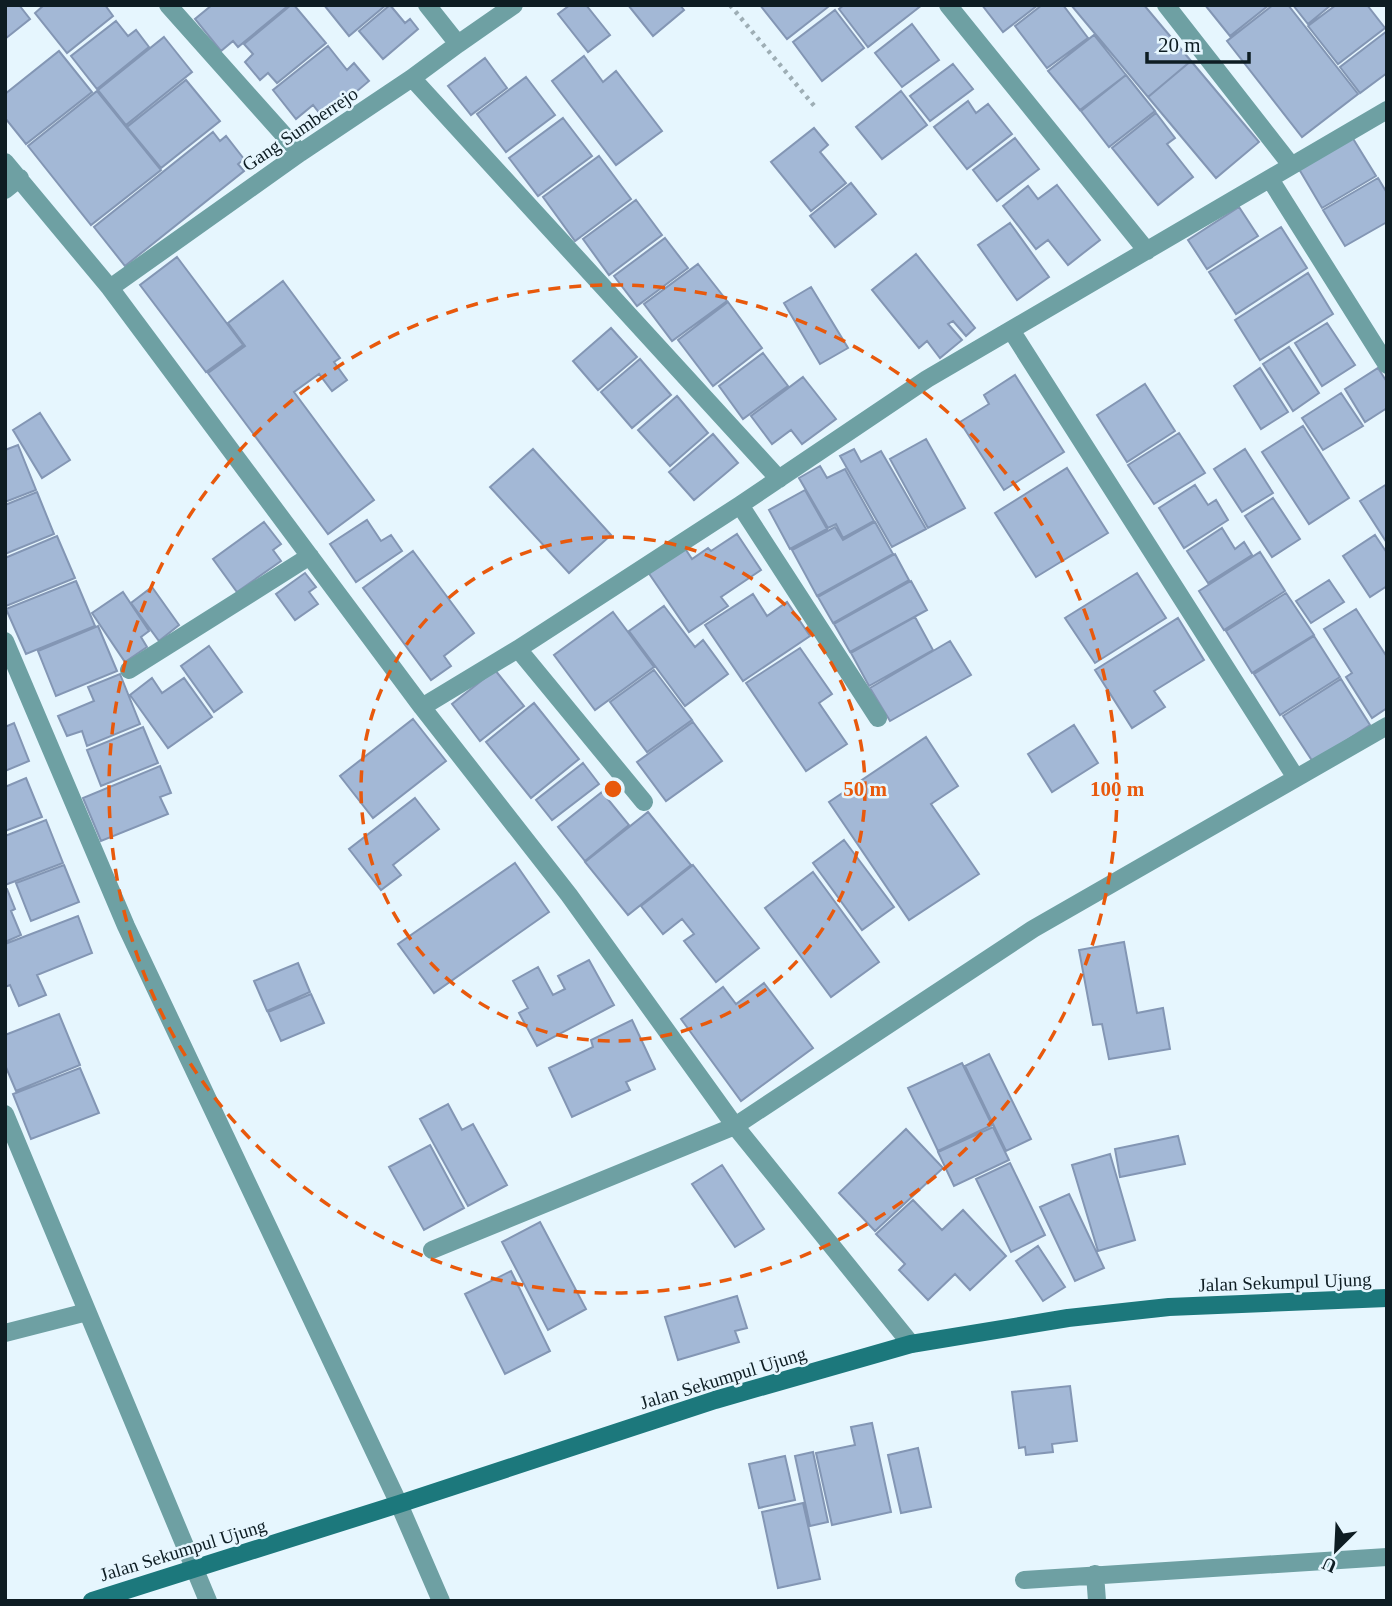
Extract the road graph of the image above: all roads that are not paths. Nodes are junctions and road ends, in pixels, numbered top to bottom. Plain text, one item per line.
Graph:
1 (168, 5) edge
2 (427, 5) edge
3 (514, 5) edge
4 (948, 5) edge
5 (1166, 5) edge
6 (458, 44) junction
7 (412, 78) junction
8 (1387, 110) edge
9 (300, 153) junction
10 (5, 162) edge
11 (1292, 165) junction
12 (20, 178) junction
13 (1270, 179) junction
14 (5, 190) edge
15 (1147, 251) junction
16 (110, 289) junction
17 (1011, 330) junction
18 (1387, 365) edge
19 (779, 479) junction
20 (740, 505) junction
21 (310, 556) junction
22 (5, 641) edge
23 (518, 649) junction
24 (129, 670) dead end
25 (422, 707) junction
26 (878, 718) dead end
27 (1387, 726) edge
28 (1296, 778) junction
29 (644, 802) dead end
30 (5, 1114) edge
31 (735, 1126) junction
32 (432, 1250) dead end
33 (1387, 1298) edge
34 (88, 1312) junction
35 (5, 1333) edge
36 (911, 1344) junction
37 (399, 1504) junction
38 (1387, 1557) edge
39 (195, 1569) junction
40 (1095, 1574) junction
41 (1024, 1580) dead end
42 (92, 1601) edge
43 (208, 1601) edge
44 (441, 1601) edge
45 (1097, 1601) edge

1 - 9 street
2 - 6 street
3 - 6 street, Gang Sumberrejo
4 - 15 street
5 - 11 street
6 - 7 street, Gang Sumberrejo
7 - 9 street, Gang Sumberrejo
7 - 19 street
8 - 11 street
9 - 16 street, Gang Sumberrejo
10 - 12 street
11 - 13 street
12 - 14 street
12 - 16 street
13 - 15 street
13 - 18 street
15 - 17 street
16 - 21 street
17 - 19 street
17 - 28 street
19 - 20 street
20 - 23 street
20 - 26 street
21 - 24 street
21 - 25 street
22 - 37 street
23 - 25 street
23 - 29 street
25 - 31 street
27 - 28 street
28 - 31 street
30 - 34 street
31 - 32 street
31 - 36 street
33 - 36 main road, Jalan Sekumpul Ujung
34 - 35 street
34 - 39 street
36 - 37 main road, Jalan Sekumpul Ujung
37 - 39 main road, Jalan Sekumpul Ujung
37 - 44 street
38 - 40 street
39 - 42 main road, Jalan Sekumpul Ujung
39 - 43 street
40 - 41 street
40 - 45 street

